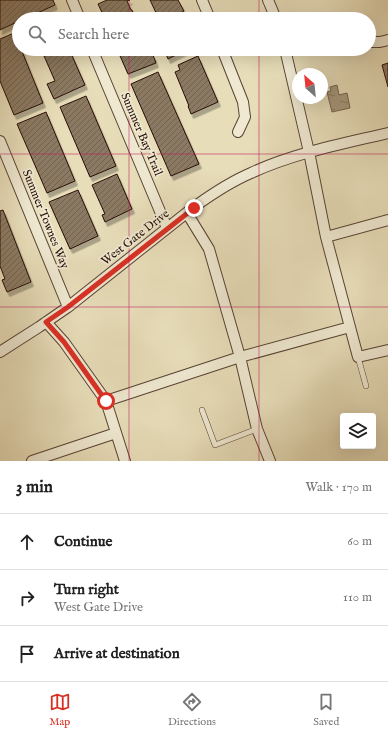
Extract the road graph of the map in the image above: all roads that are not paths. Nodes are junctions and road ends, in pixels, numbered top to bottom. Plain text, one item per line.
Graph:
1 (72, 0) edge
2 (202, 0) edge
3 (268, 0) edge
4 (77, 12) edge
5 (207, 12) edge
6 (273, 12) edge
7 (388, 40) edge
8 (376, 42) edge
9 (95, 56) edge
10 (225, 56) edge
11 (287, 56) edge
12 (238, 132) dead end
13 (388, 133) edge
14 (0, 141) edge
15 (309, 152) junction
16 (187, 213) junction
17 (388, 220) edge
18 (167, 228) junction
19 (326, 237) junction
20 (68, 307) junction
21 (46, 322) junction
22 (350, 327) junction
23 (388, 350) edge
24 (0, 352) edge
25 (240, 357) junction
26 (358, 357) junction
27 (366, 386) dead end
28 (106, 401) junction
29 (202, 410) dead end
30 (258, 429) junction
31 (116, 433) junction
32 (32, 461) edge
33 (125, 461) edge
34 (270, 461) edge

1 - 4 street
2 - 5 street
3 - 6 street
7 - 8 street
9 - 18 street, Summer Bay Trail
10 - 12 street
11 - 15 street
13 - 15 street, West Gate Drive
14 - 20 street, Summer Townes Way
15 - 16 street, West Gate Drive
15 - 19 street
16 - 18 street, West Gate Drive
16 - 25 street
17 - 19 street
18 - 20 street, West Gate Drive
19 - 22 street
20 - 21 street, West Gate Drive
21 - 24 street, West Gate Drive
21 - 28 street
22 - 25 street
22 - 26 street
23 - 26 street
25 - 28 street
25 - 30 street
26 - 27 lane
28 - 31 street
29 - 30 lane
30 - 34 street
31 - 32 street
31 - 33 street

